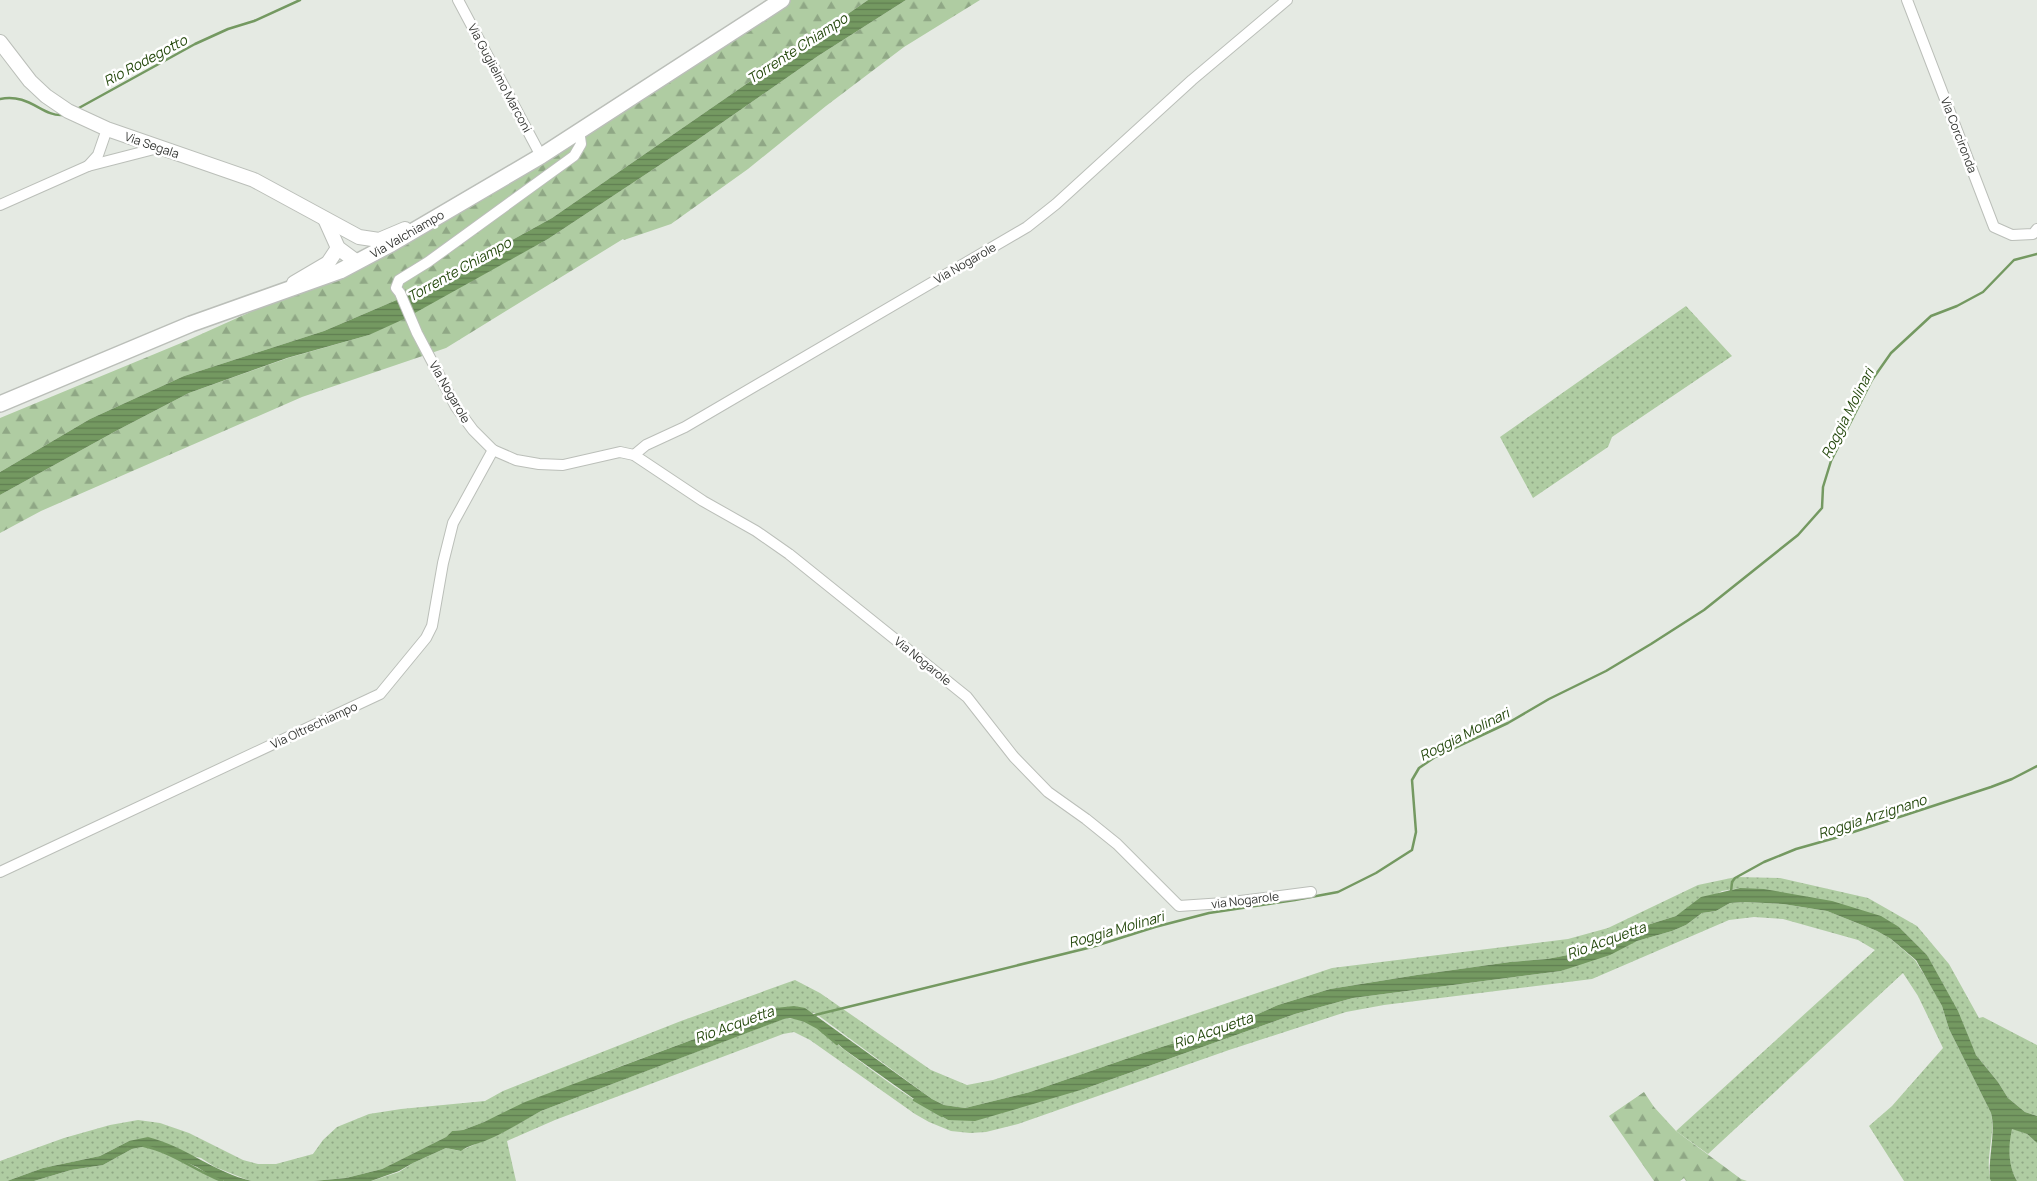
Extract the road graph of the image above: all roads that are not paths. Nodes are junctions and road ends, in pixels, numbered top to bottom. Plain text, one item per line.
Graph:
1 (458, 0) edge
2 (782, 0) edge
3 (1287, 0) edge
4 (1907, 0) edge
5 (0, 42) edge
6 (107, 129) junction
7 (579, 130) junction
8 (158, 148) junction
9 (541, 156) junction
10 (88, 166) junction
11 (0, 205) edge
12 (325, 218) junction
13 (436, 218) junction
14 (2037, 230) edge
15 (352, 233) junction
16 (338, 248) junction
17 (357, 262) junction
18 (272, 295) junction
19 (0, 404) edge
20 (492, 450) junction
21 (634, 455) junction
22 (0, 872) edge
23 (1311, 892) dead end
24 (1179, 906) joint

1 - 9 street, Via Guglielmo Marconi
2 - 7 main road, Via Valchiampo
3 - 21 street, Via Nogarole
4 - 14 street, Via Corcironda
5 - 6 street, Via Segala
6 - 8 street, Via Segala
6 - 10 street
7 - 9 main road, Via Valchiampo
7 - 20 street, Via Nogarole
8 - 10 street
8 - 12 street, Via Segala
9 - 13 main road, Via Valchiampo
10 - 11 street
12 - 15 street, Via Segala
12 - 16 street
13 - 15 street, Via Segala
13 - 17 main road, Via Valchiampo
15 - 17 street
16 - 17 street
16 - 18 street
17 - 18 main road, Via Valchiampo
18 - 19 main road, Via Valchiampo
20 - 21 street, Via Nogarole
20 - 22 street, Via Oltrechiampo
21 - 24 street, Via Nogarole
23 - 24 street, via Nogarole

